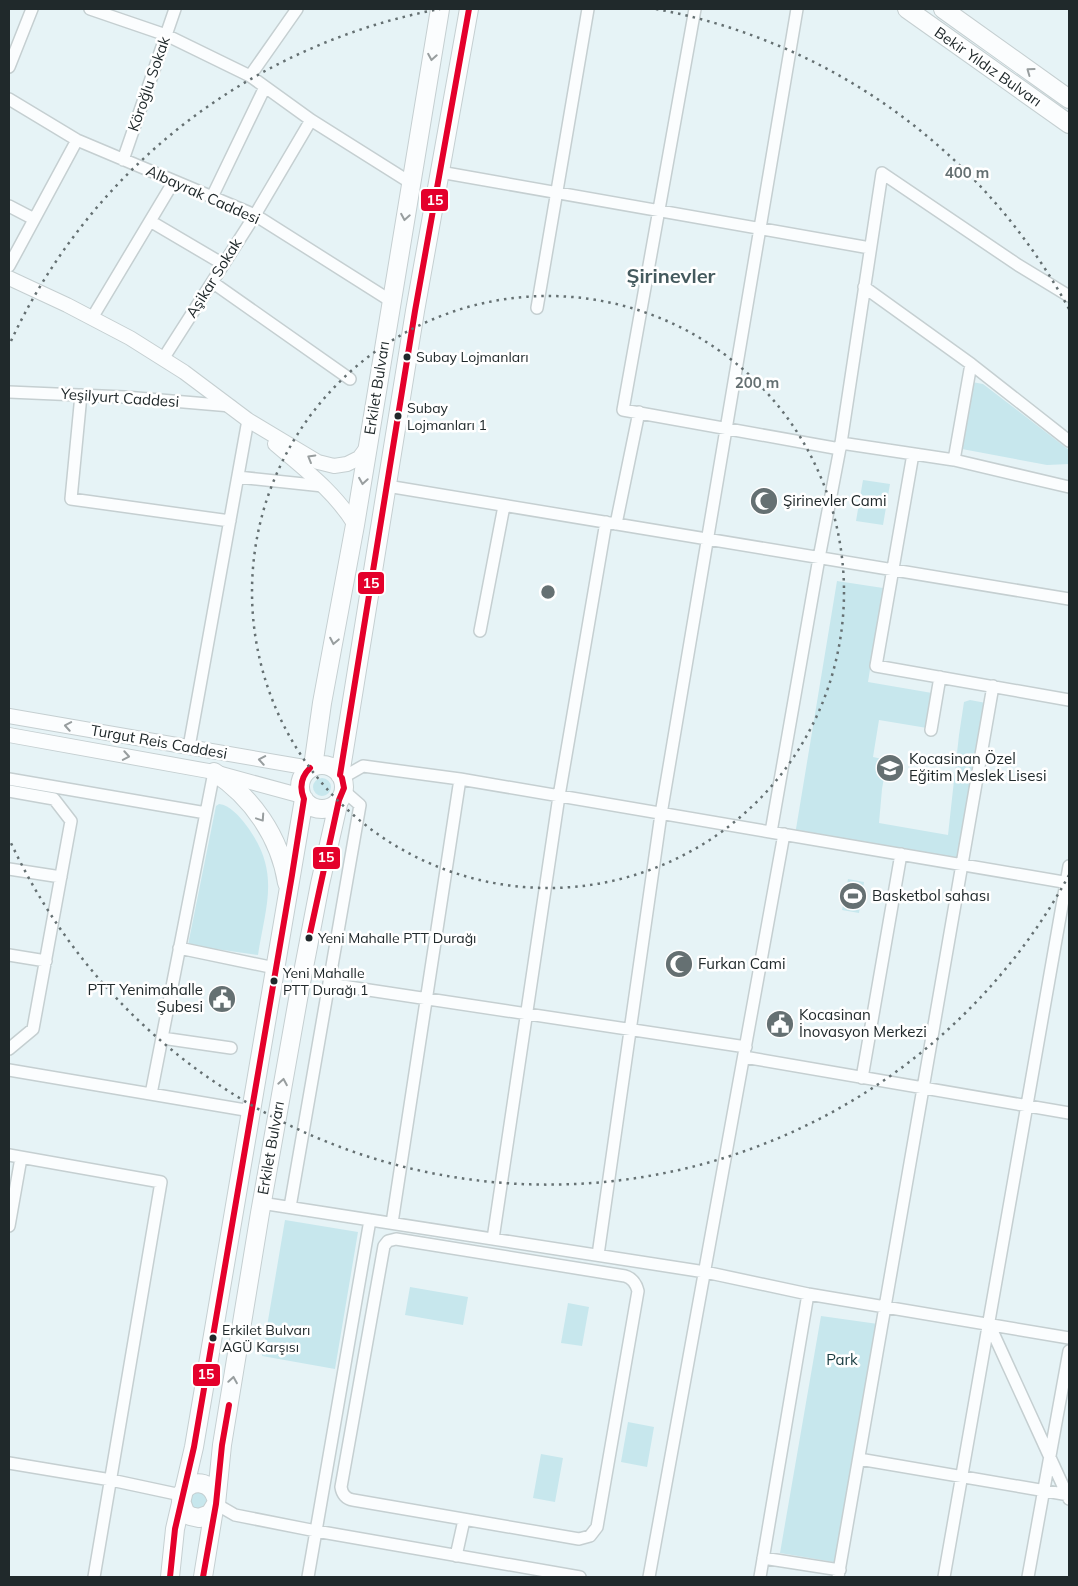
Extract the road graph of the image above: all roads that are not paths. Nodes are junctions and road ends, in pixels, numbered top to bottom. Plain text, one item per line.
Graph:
1 (32, 9) edge
2 (90, 9) edge
3 (175, 9) edge
4 (297, 9) edge
5 (440, 9) edge
6 (469, 9) edge
7 (588, 9) edge
8 (695, 9) edge
9 (797, 9) edge
10 (907, 9) edge
11 (943, 9) edge
12 (166, 35) junction
13 (9, 67) edge
14 (250, 76) junction
15 (265, 87) junction
16 (9, 99) edge
17 (1069, 99) edge
18 (311, 120) junction
19 (1069, 124) edge
20 (77, 140) junction
21 (123, 160) junction
22 (440, 172) junction
23 (174, 181) junction
24 (411, 183) junction
25 (556, 192) junction
26 (212, 197) junction
27 (9, 206) edge
28 (659, 211) junction
29 (254, 215) junction
30 (34, 219) junction
31 (150, 221) junction
32 (759, 228) junction
33 (870, 248) junction
34 (223, 264) junction
35 (9, 266) edge
36 (9, 278) edge
37 (212, 282) junction
38 (864, 288) junction
39 (1069, 296) edge
40 (391, 301) junction
41 (536, 308) dead end
42 (92, 318) junction
43 (163, 358) junction
44 (971, 364) junction
45 (350, 379) dead end
46 (9, 392) edge
47 (81, 395) junction
48 (230, 406) junction
49 (639, 412) junction
50 (248, 420) junction
51 (725, 428) junction
52 (1069, 441) edge
53 (368, 446) junction
54 (841, 446) junction
55 (913, 454) junction
56 (954, 460) junction
57 (238, 477) junction
58 (323, 486) junction
59 (387, 486) junction
60 (1069, 487) edge
61 (504, 506) junction
62 (230, 521) junction
63 (611, 523) junction
64 (356, 525) junction
65 (707, 539) junction
66 (819, 558) junction
67 (892, 570) junction
68 (1069, 599) edge
69 (480, 631) dead end
70 (940, 677) junction
71 (993, 686) junction
72 (1069, 700) edge
73 (9, 716) edge
74 (931, 730) dead end
75 (9, 735) edge
76 (189, 747) junction
77 (312, 768) junction
78 (214, 772) junction
79 (9, 779) edge
80 (460, 779) junction
81 (341, 786) junction
82 (9, 791) edge
83 (559, 796) junction
84 (303, 797) junction
85 (206, 813) junction
86 (662, 814) junction
87 (771, 832) junction
88 (784, 834) junction
89 (902, 854) junction
90 (962, 865) junction
91 (1069, 866) edge
92 (9, 869) edge
93 (61, 877) junction
94 (1068, 883) edge
95 (289, 892) junction
96 (179, 948) junction
97 (9, 955) edge
98 (46, 961) junction
99 (275, 968) junction
100 (329, 984) junction
101 (427, 999) junction
102 (527, 1014) junction
103 (630, 1030) junction
104 (162, 1038) junction
105 (231, 1048) dead end
106 (9, 1049) edge
107 (745, 1052) junction
108 (9, 1070) edge
109 (862, 1078) junction
110 (923, 1088) junction
111 (151, 1094) junction
112 (1027, 1106) junction
113 (251, 1111) junction
114 (1069, 1113) edge
115 (9, 1155) edge
116 (21, 1158) junction
117 (261, 1203) junction
118 (290, 1207) junction
119 (370, 1220) junction
120 (392, 1223) junction
121 (9, 1226) edge
122 (493, 1239) junction
123 (598, 1255) junction
124 (705, 1272) junction
125 (808, 1294) junction
126 (885, 1307) junction
127 (989, 1324) junction
128 (1069, 1338) edge
129 (1069, 1350) edge
130 (1050, 1457) junction
131 (859, 1459) junction
132 (9, 1463) edge
133 (962, 1476) junction
134 (111, 1480) junction
135 (1044, 1491) junction
136 (1069, 1496) edge
137 (182, 1497) junction
138 (216, 1504) junction
139 (464, 1520) junction
140 (316, 1531) junction
141 (456, 1556) junction
142 (763, 1558) junction
143 (839, 1573) edge
144 (94, 1577) edge
145 (170, 1577) edge
146 (203, 1577) edge
147 (308, 1577) edge
148 (580, 1577) edge
149 (649, 1577) edge
150 (760, 1577) edge
151 (944, 1577) edge
152 (1028, 1577) edge

1 - 13 street
2 - 12 street
3 - 12 street, Köroğlu Sokak
4 - 14 street
5 -> 24 main road, Erkilet Bulvarı
6 - 22 main road, Erkilet Bulvarı
7 - 25 street
8 - 28 street
9 - 32 street
10 - 19 main road, Bekir Yıldız Bulvarı
17 -> 11 main road, Bekir Yıldız Bulvarı
12 - 14 street
12 - 21 street, Köroğlu Sokak
14 - 15 street
15 - 18 street
15 - 26 street
16 - 20 street, Albayrak Caddesi
18 - 24 street
18 - 29 street, Aşikar Sokak
20 - 21 street, Albayrak Caddesi
20 - 30 street
21 - 23 street, Albayrak Caddesi
22 - 25 street
22 - 59 main road, Erkilet Bulvarı
23 - 26 street, Albayrak Caddesi
23 - 31 street
24 -> 40 main road, Erkilet Bulvarı
25 - 28 street
25 - 41 street
26 - 29 street, Albayrak Caddesi
27 - 30 street
28 - 32 street
28 - 49 street
29 - 34 street, Aşikar Sokak
29 - 40 street, Albayrak Caddesi
30 - 35 street
31 - 34 street
31 - 42 street
32 - 33 street
32 - 51 street
33 - 38 street
33 - 39 street
34 - 37 street, Aşikar Sokak
36 - 42 street
37 - 43 street, Aşikar Sokak
37 - 45 street
38 - 44 street
38 - 54 street
40 - 53 main road, Erkilet Bulvarı
42 - 43 street
43 - 48 street
44 - 52 street
44 - 56 street
46 - 47 street, Yeşilyurt Caddesi
47 - 48 street, Yeşilyurt Caddesi
47 - 62 street
48 - 50 street
49 - 51 street
49 - 63 street
53 -> 50 street
50 - 57 street
50 - 58 street
51 - 54 street
51 - 65 street
53 -> 64 main road, Erkilet Bulvarı
54 - 55 street
54 - 66 street
55 - 56 street
55 - 67 street
56 - 60 street
57 - 58 street
57 - 62 street
58 - 64 street
59 - 61 street
59 - 81 main road, Erkilet Bulvarı
61 - 63 street
61 - 69 street
62 - 76 street
63 - 65 street
63 - 83 street
64 -> 77 main road, Erkilet Bulvarı
65 - 66 street
65 - 86 street
66 - 67 street
66 - 87 street
67 - 68 street
67 - 70 street
70 - 71 street
70 - 74 street
71 - 72 street
71 - 90 street
76 -> 73 street, Turgut Reis Caddesi
75 -> 78 street, Turgut Reis Caddesi
77 -> 76 street, Turgut Reis Caddesi
77 - 81 main road
77 - 84 main road
78 - 84 street, Turgut Reis Caddesi
78 - 85 street
78 -> 95 main road
79 - 85 street
80 - 81 street
80 - 83 street
80 - 101 street
81 - 84 main road
81 - 100 street
117 -> 81 main road, Erkilet Bulvarı
82 - 93 street
83 - 86 street
83 - 102 street
84 - 95 main road, Erkilet Bulvarı
85 - 96 street
86 - 87 street
86 - 103 street
87 - 88 street
88 - 89 street
88 - 107 street
89 - 90 street
89 - 109 street
90 - 94 street
90 - 110 street
91 - 94 street
92 - 93 street
93 - 98 street
94 - 112 street
95 - 99 main road, Erkilet Bulvarı
96 - 99 street
96 - 104 street
97 - 98 street
98 - 106 street
99 - 113 main road, Erkilet Bulvarı
100 - 101 street
100 - 118 street
101 - 102 street
101 - 120 street
102 - 103 street
102 - 122 street
103 - 107 street
103 - 123 street
104 - 105 street
104 - 111 street
107 - 109 street
107 - 124 street
108 - 111 street
109 - 110 street
110 - 112 street
110 - 126 street
111 - 113 street
112 - 114 street
112 - 127 street
113 - 137 main road, Erkilet Bulvarı
115 - 116 street
116 - 121 street
116 - 134 street
117 - 118 street
138 -> 117 main road, Erkilet Bulvarı
118 - 119 street
119 - 120 street
119 - 140 street
120 - 122 street
122 - 123 street
123 - 124 street
124 - 125 street
124 - 149 street
125 - 126 street
125 - 142 street
126 - 127 street
126 - 131 street
127 - 128 street
127 - 130 street
127 - 133 street
129 - 130 street
130 - 135 street
130 - 136 street
131 - 133 street
131 - 143 street
132 - 134 street
133 - 135 street
133 - 151 street
134 - 137 street
134 - 144 street
135 - 136 street
135 - 152 street
137 - 138 main road
137 - 138 main road
137 - 145 main road, Erkilet Bulvarı
138 - 140 street
138 - 146 main road, Erkilet Bulvarı
139 - 139 street
139 - 141 street
140 - 141 street
140 - 147 street
141 - 148 street
142 - 143 street
142 - 150 street

